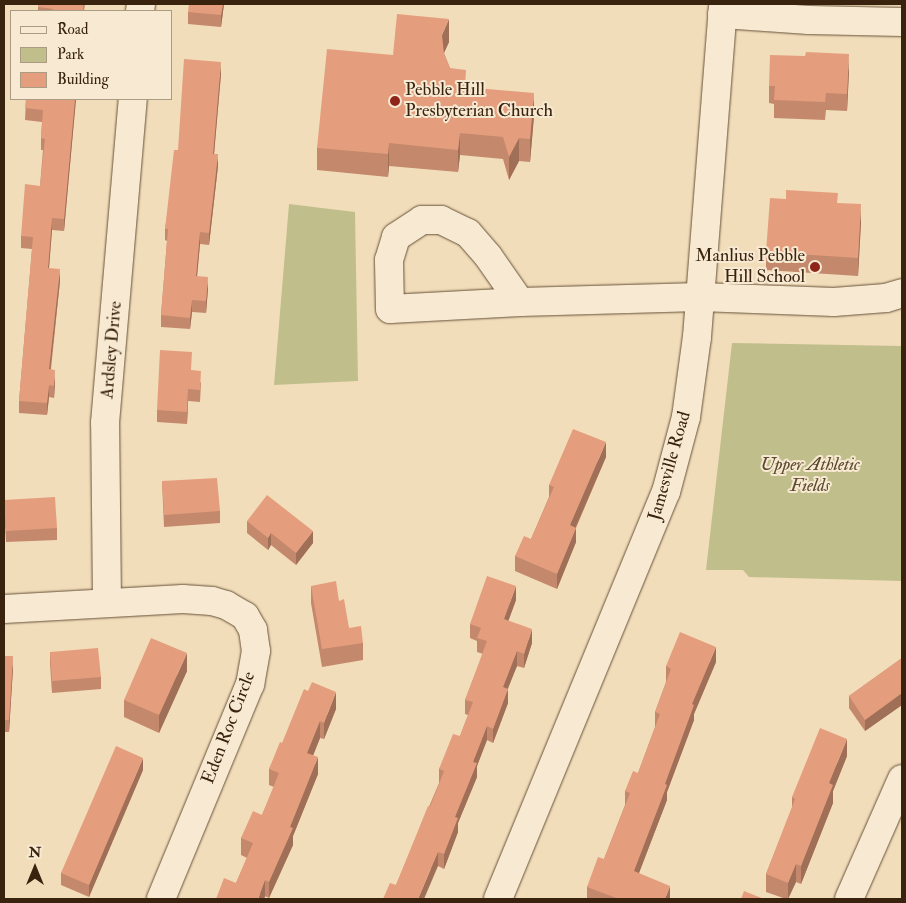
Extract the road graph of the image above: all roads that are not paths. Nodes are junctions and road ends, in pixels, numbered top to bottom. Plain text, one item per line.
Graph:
1 (723, 9) edge
2 (902, 22) edge
3 (133, 100) edge
4 (902, 293) edge
5 (700, 297) junction
6 (520, 302) junction
7 (108, 603) junction
8 (4, 609) edge
9 (902, 780) edge
10 (161, 899) edge
11 (498, 899) edge
12 (849, 899) edge

1 - 2 street
1 - 5 street, Jamesville Road
3 - 7 street, Ardsley Drive
4 - 5 street
5 - 6 street
5 - 11 street, Jamesville Road
6 - 6 street
7 - 8 street, Eden Roc Circle
7 - 10 street, Eden Roc Circle
9 - 12 street

